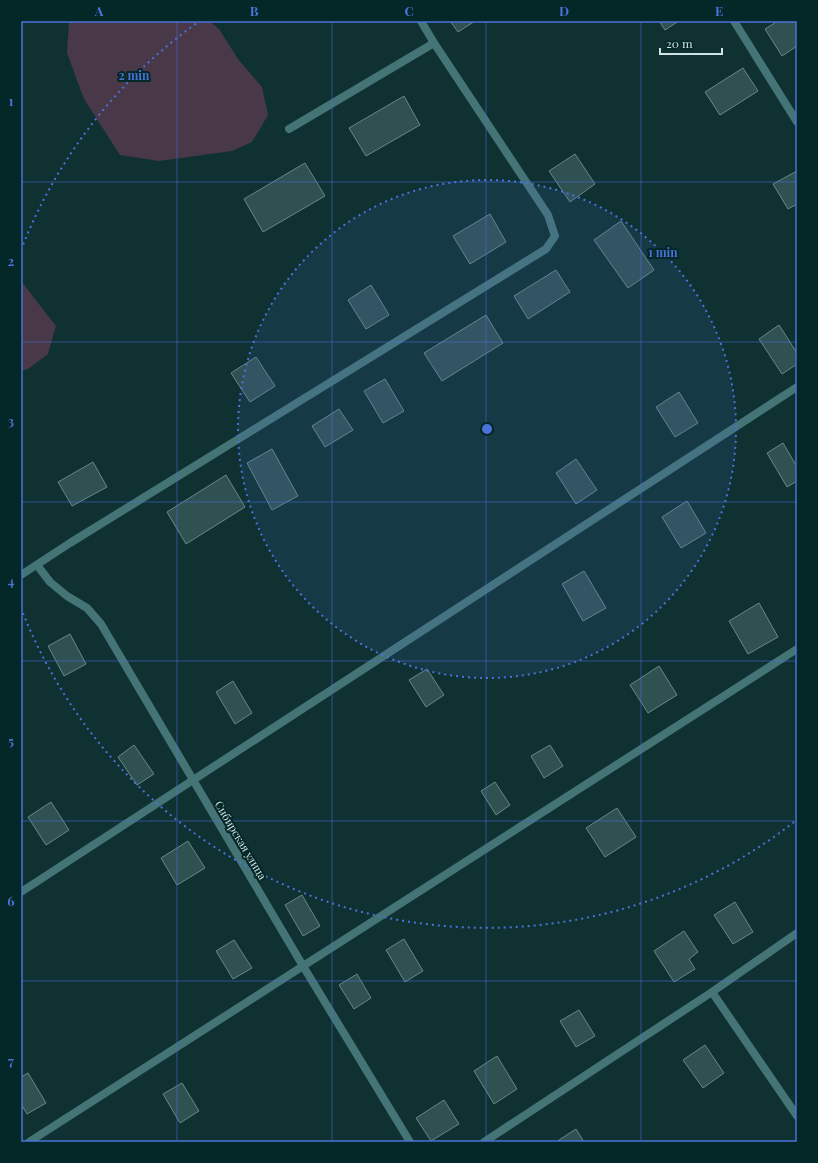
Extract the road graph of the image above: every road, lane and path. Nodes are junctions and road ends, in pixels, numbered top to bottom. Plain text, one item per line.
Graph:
1 (421, 21) edge
2 (734, 21) edge
3 (434, 43) junction
4 (797, 122) edge
5 (289, 129) dead end
6 (797, 387) edge
7 (37, 564) junction
8 (21, 575) edge
9 (797, 649) edge
10 (193, 780) junction
11 (21, 892) edge
12 (797, 934) edge
13 (303, 966) junction
14 (712, 992) junction
15 (797, 1116) edge
16 (29, 1142) edge
17 (410, 1142) edge
18 (484, 1142) edge

1 - 3 street
2 - 4 street
3 - 5 street
3 - 7 street
6 - 10 street
7 - 8 street
7 - 10 street, Сибирская улица
9 - 13 street
10 - 11 street
10 - 13 street, Сибирская улица
12 - 14 street
13 - 16 street
13 - 17 street, Сибирская улица
14 - 15 street
14 - 18 street

